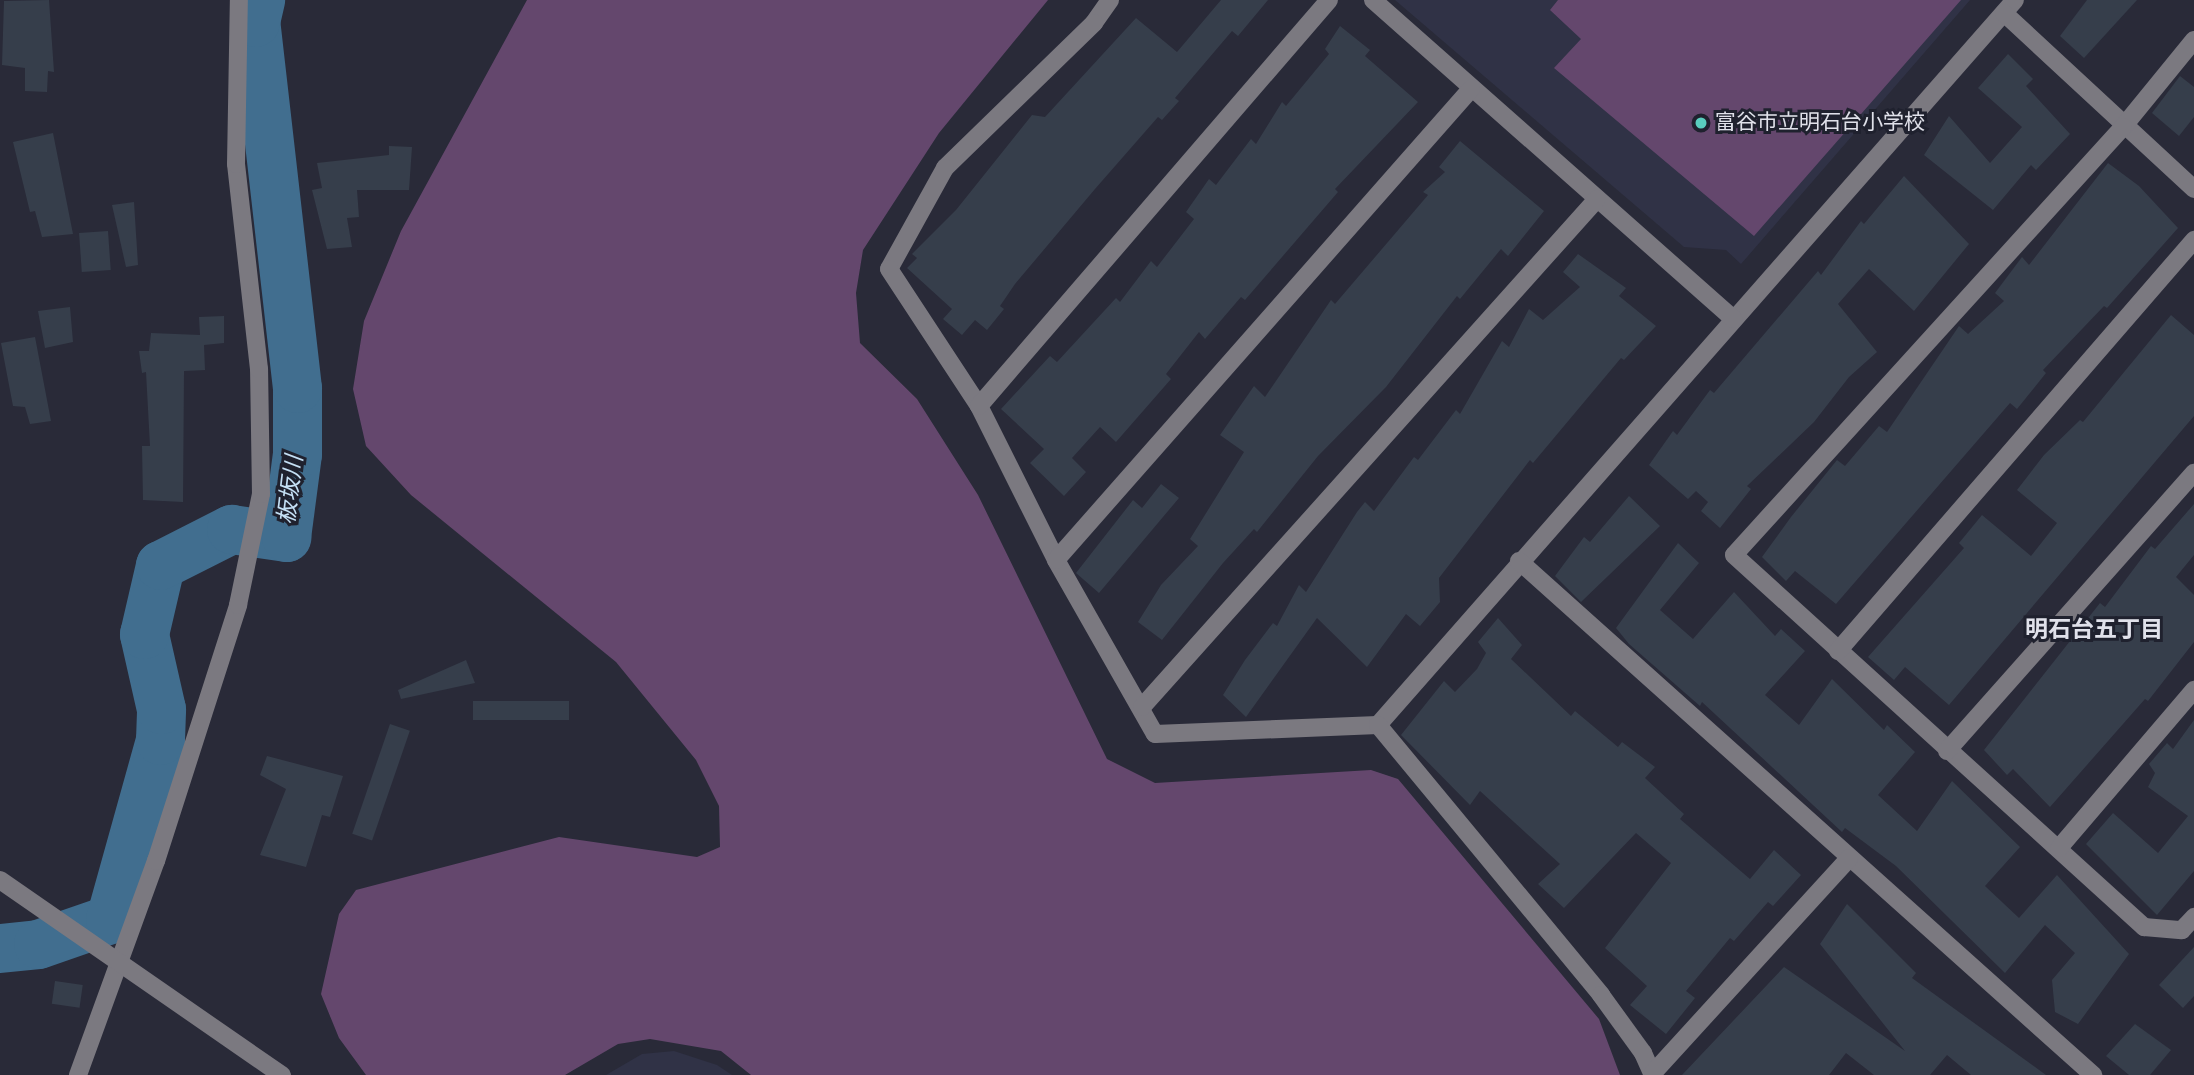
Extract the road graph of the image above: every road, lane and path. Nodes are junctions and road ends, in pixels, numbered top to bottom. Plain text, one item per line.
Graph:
1 (239, 0) edge
2 (1110, 0) edge
3 (1329, 0) edge
4 (1373, 0) edge
5 (2010, 6) edge
6 (2194, 40) edge
7 (1471, 89) junction
8 (2123, 127) junction
9 (2194, 189) edge
10 (1597, 199) junction
11 (2194, 240) edge
12 (1733, 319) junction
13 (979, 406) junction
14 (2194, 473) edge
15 (1056, 560) junction
16 (1519, 561) junction
17 (1838, 651) junction
18 (2194, 690) edge
19 (1142, 708) junction
20 (1378, 725) junction
21 (1947, 751) junction
22 (2059, 848) junction
23 (1849, 858) junction
24 (0, 880) edge
25 (2194, 917) edge
26 (1653, 1074) edge
27 (78, 1075) edge
28 (282, 1075) edge
29 (2093, 1075) edge

1 - 27 street
2 - 13 street
3 - 13 street
4 - 7 street
5 - 8 street
5 - 12 street
6 - 8 street
7 - 10 street
7 - 15 street
8 - 9 street
8 - 17 street
10 - 12 street
10 - 19 street
11 - 17 street
12 - 16 street
13 - 15 street
14 - 21 street
15 - 19 street
16 - 20 street
16 - 23 street
17 - 21 street
18 - 22 street
19 - 20 street
20 - 26 street
21 - 22 street
22 - 25 street
23 - 26 street
23 - 29 street
24 - 28 street, bridge

